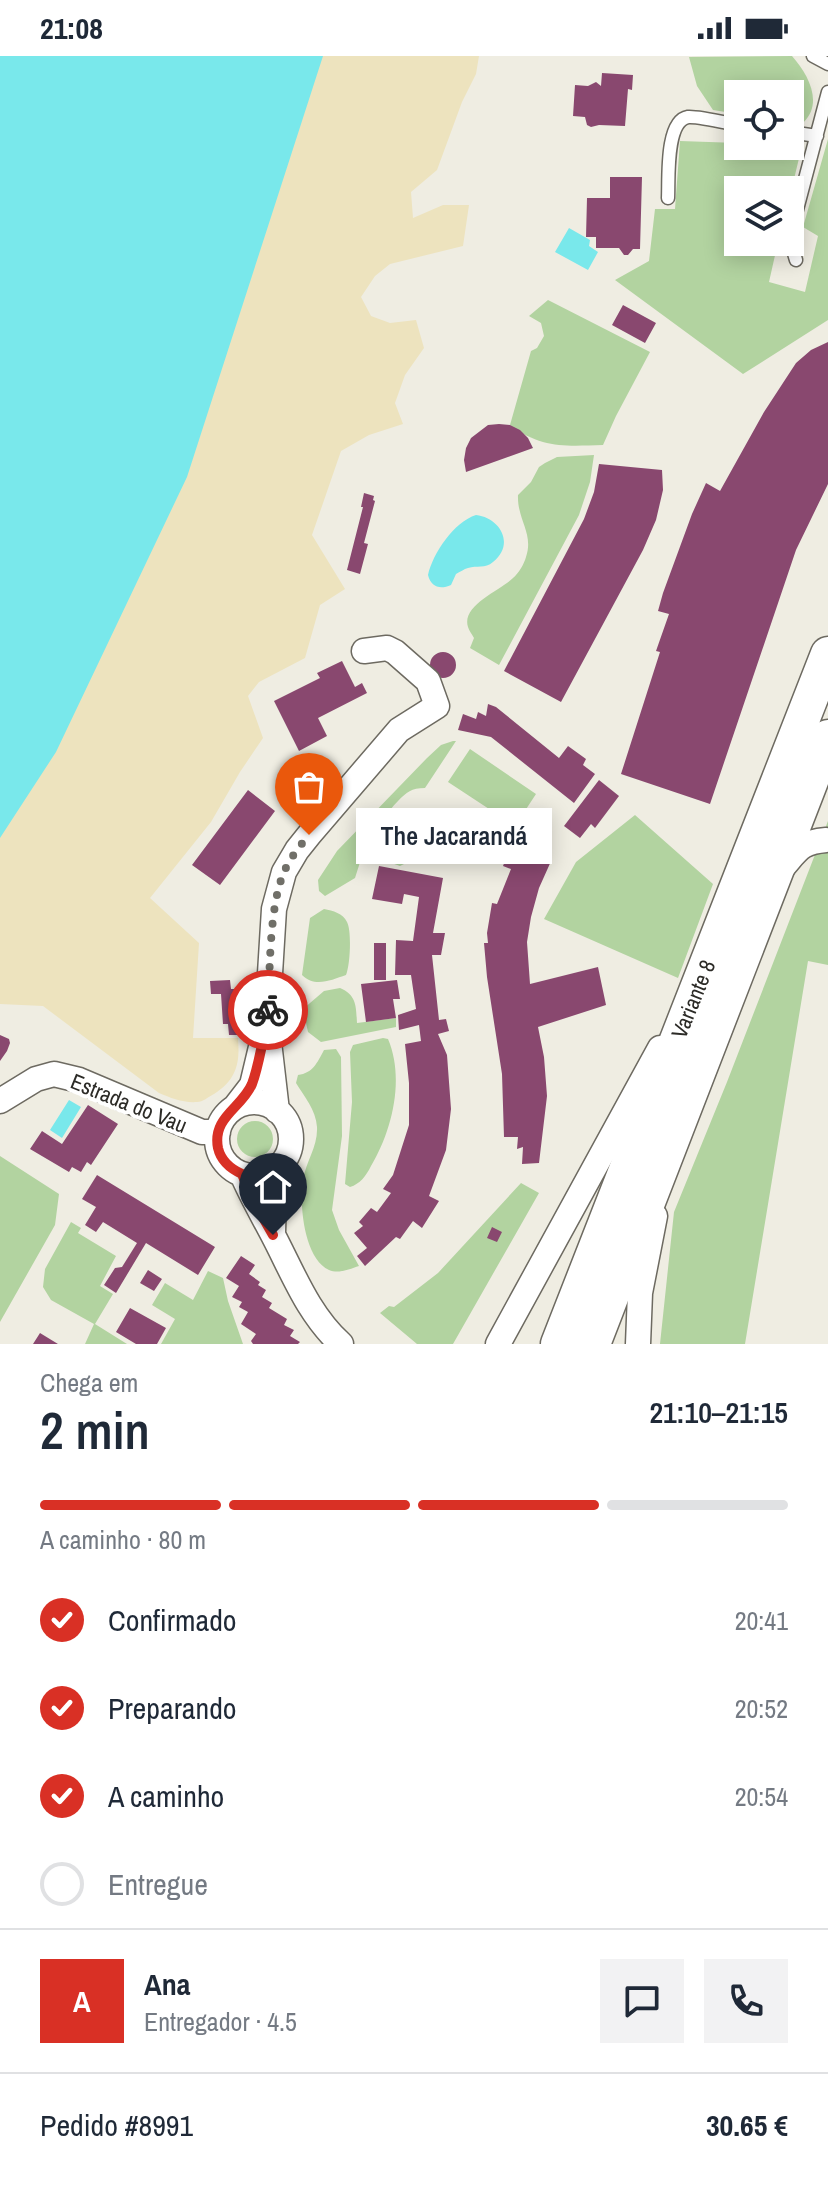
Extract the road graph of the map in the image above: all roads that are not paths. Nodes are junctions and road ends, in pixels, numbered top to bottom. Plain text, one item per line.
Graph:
1 (813, 56) edge
2 (828, 64) edge
3 (828, 92) edge
4 (724, 123) edge
5 (804, 134) edge
6 (817, 136) junction
7 (804, 185) edge
8 (668, 198) dead end
9 (795, 256) edge
10 (796, 260) dead end
11 (364, 651) dead end
12 (828, 654) edge
13 (828, 737) edge
14 (707, 961) junction
15 (267, 1022) junction
16 (698, 1073) junction
17 (0, 1101) edge
18 (235, 1107) junction
19 (277, 1111) junction
20 (218, 1132) junction
21 (285, 1158) junction
22 (242, 1174) junction
23 (273, 1235) junction
24 (341, 1344) edge
25 (498, 1344) edge
26 (558, 1344) edge
27 (593, 1344) edge
28 (638, 1344) edge

1 - 2 lane
3 - 6 lane
4 - 8 lane
5 - 6 lane
6 - 7 lane
9 - 10 lane
11 - 15 street
12 - 14 main road, Variante 8
13 - 16 main road, Variante 8
14 - 25 street
14 - 26 main road, Variante 8
15 - 18 street
15 - 19 street
16 - 27 main road, Variante 8
16 - 28 street
17 - 20 street, Estrada do Vau
18 - 19 street
18 - 20 street
19 - 21 street
20 - 22 street
21 - 22 street
21 - 23 street
22 - 23 street
23 - 24 street

